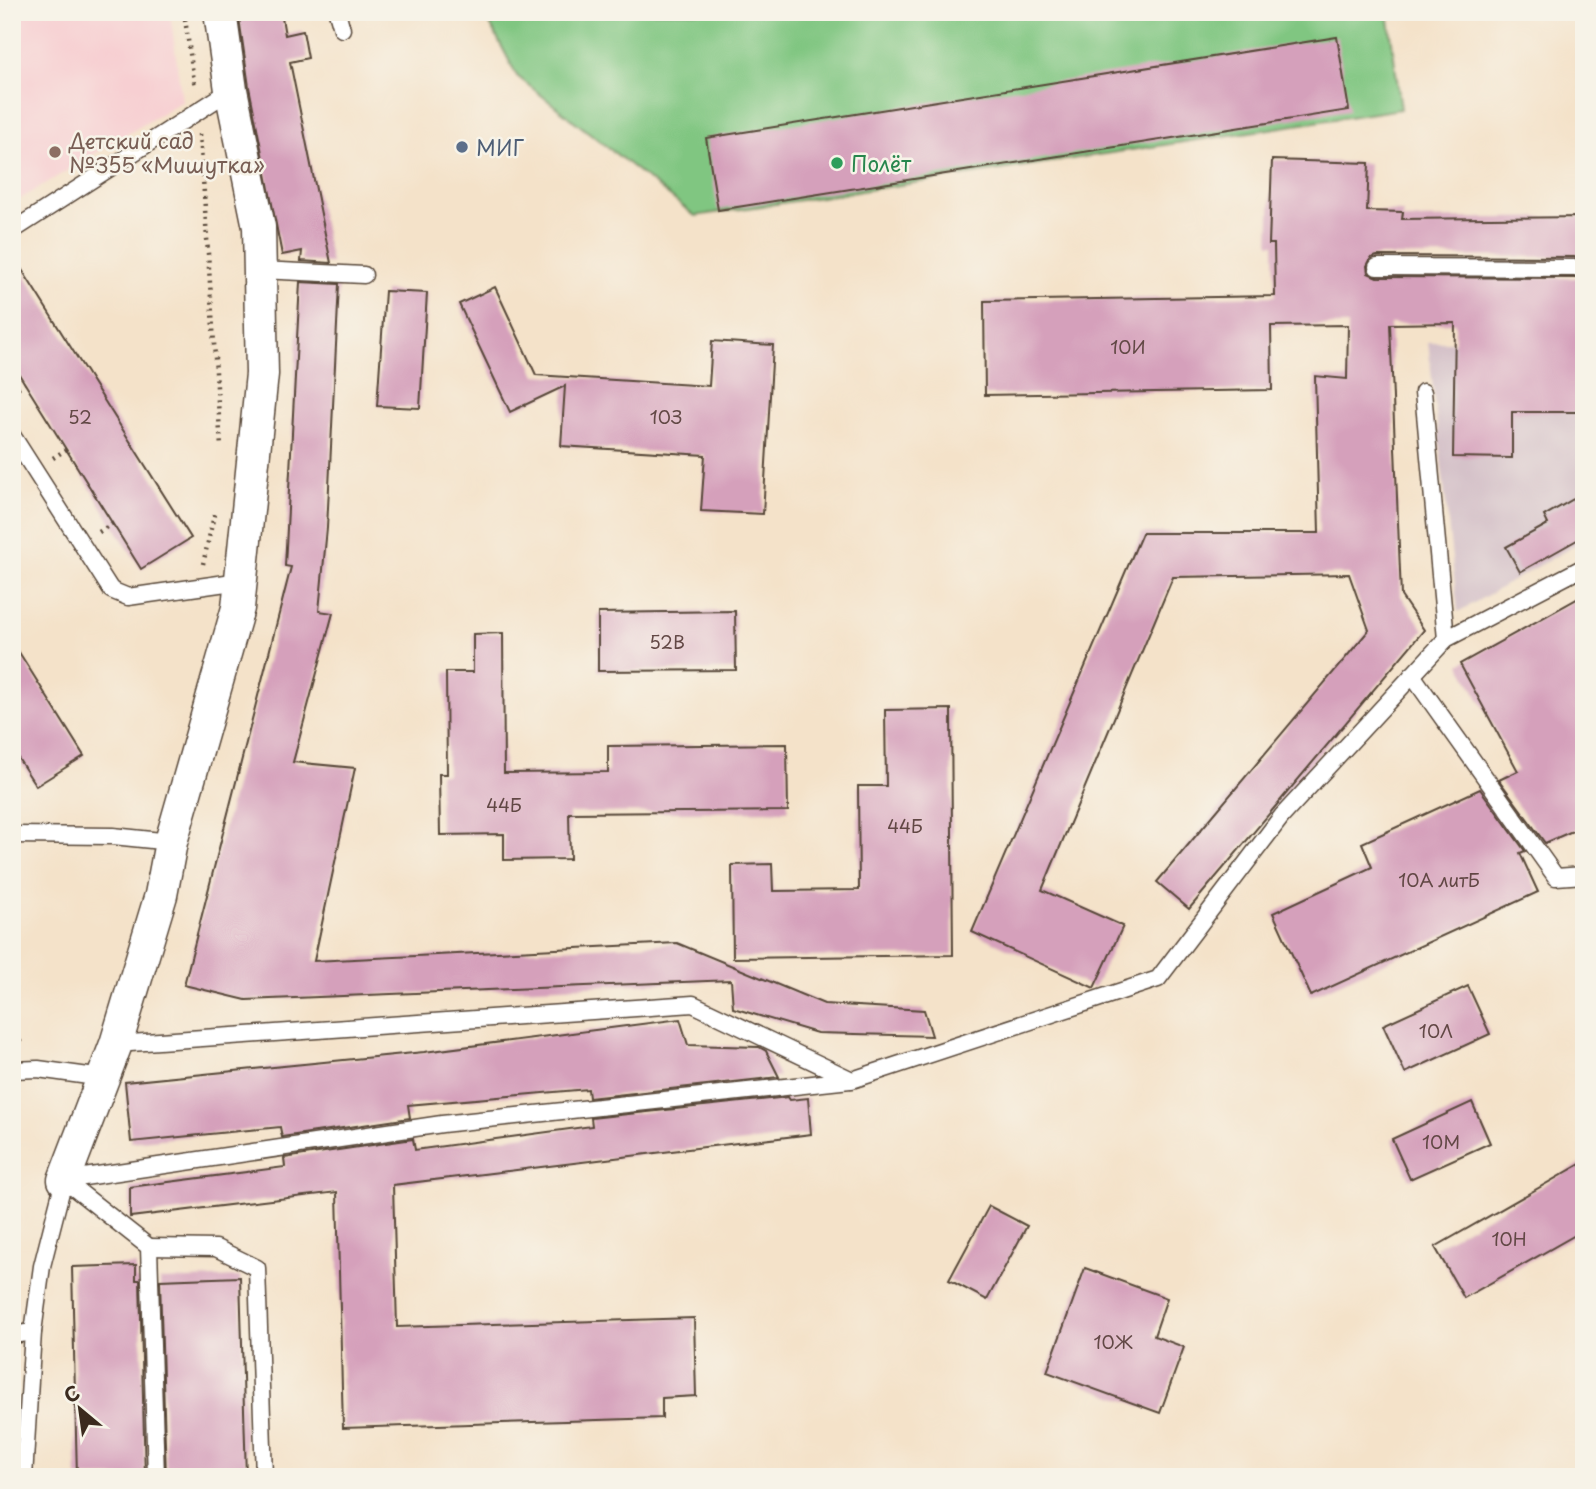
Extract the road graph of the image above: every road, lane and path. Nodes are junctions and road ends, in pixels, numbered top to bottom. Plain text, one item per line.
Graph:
1 (184, 12) edge
2 (337, 12) edge
3 (224, 13) edge
4 (342, 29) dead end
5 (231, 90) junction
6 (199, 111) junction
7 (12, 231) edge
8 (1377, 267) dead end
9 (1584, 268) edge
10 (260, 270) junction
11 (364, 275) dead end
12 (24, 383) dead end
13 (12, 391) edge
14 (1423, 392) dead end
15 (12, 435) edge
16 (222, 459) dead end
17 (218, 498) dead end
18 (1584, 567) edge
19 (240, 581) junction
20 (198, 587) junction
21 (1446, 639) junction
22 (1412, 676) junction
23 (12, 835) edge
24 (171, 842) junction
25 (1584, 875) edge
26 (116, 1044) junction
27 (12, 1070) edge
28 (103, 1078) junction
29 (852, 1080) junction
30 (64, 1180) junction
31 (149, 1247) junction
32 (33, 1332) junction
33 (12, 1335) edge
34 (24, 1477) edge
35 (156, 1477) edge
36 (264, 1477) edge

1 - 6 path
2 - 4 lane
3 - 5 street
5 - 6 lane
5 - 10 street
6 - 7 lane
6 - 16 path
8 - 9 lane
10 - 11 lane
10 - 19 street
12 - 13 path
14 - 21 lane
15 - 20 lane
17 - 20 path
18 - 21 lane
19 - 20 lane
19 - 24 street
21 - 22 lane
22 - 25 lane
22 - 29 lane
23 - 24 lane
24 - 26 street
26 - 28 street
26 - 29 lane
27 - 28 lane
28 - 30 street
29 - 30 lane
30 - 31 lane
30 - 32 lane
31 - 35 lane
31 - 36 lane
32 - 33 lane
32 - 34 lane

